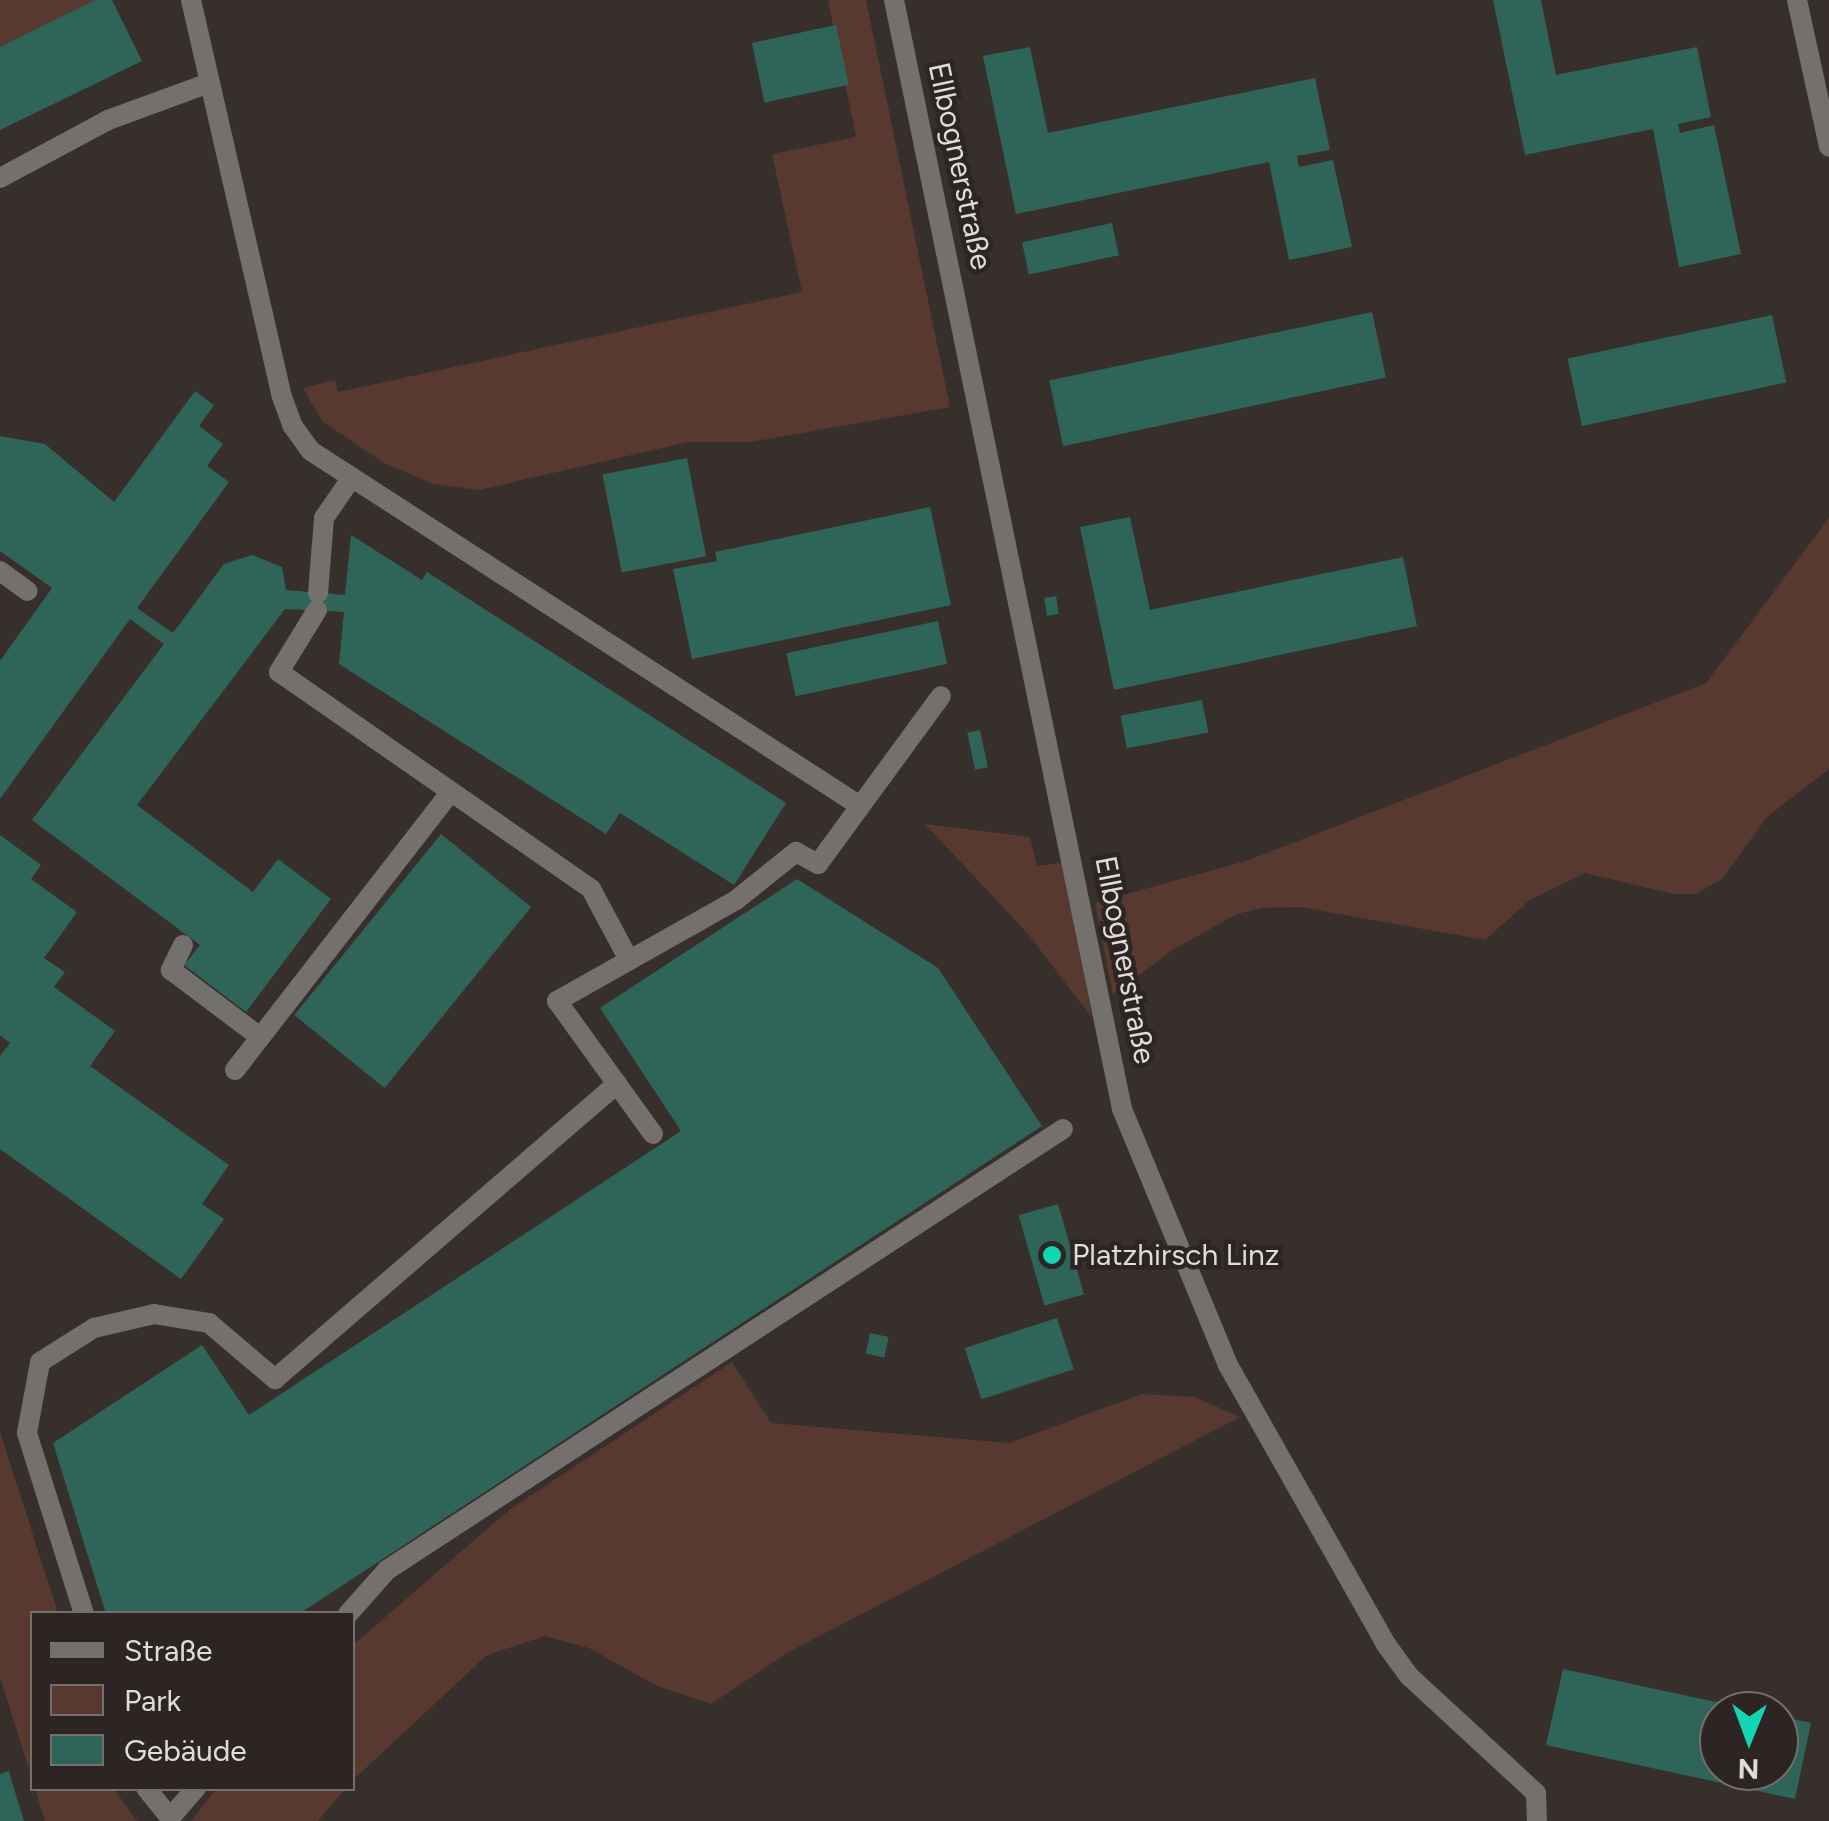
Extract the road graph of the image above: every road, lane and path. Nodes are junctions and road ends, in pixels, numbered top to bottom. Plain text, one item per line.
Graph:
1 (191, 0) edge
2 (894, 0) edge
3 (1797, 0) edge
4 (210, 83) junction
5 (1829, 147) edge
6 (0, 178) edge
7 (350, 480) junction
8 (0, 571) edge
9 (28, 591) dead end
10 (941, 696) dead end
11 (452, 792) junction
12 (857, 804) junction
13 (183, 945) dead end
14 (629, 960) junction
15 (260, 1038) junction
16 (234, 1070) dead end
17 (617, 1084) junction
18 (1063, 1129) dead end
19 (653, 1134) dead end
20 (83, 1611) edge
21 (351, 1611) edge
22 (148, 1791) edge
23 (193, 1791) edge
24 (1538, 1821) edge

1 - 4 street
2 - 24 street, Ellbognerstraße
3 - 5 street
4 - 6 street
4 - 7 street
7 - 11 street
7 - 12 street
8 - 9 street
10 - 12 street
11 - 14 street
11 - 15 street
12 - 14 street
13 - 15 street
14 - 17 street
15 - 16 street
17 - 19 street
17 - 20 street
18 - 21 street
22 - 23 street

